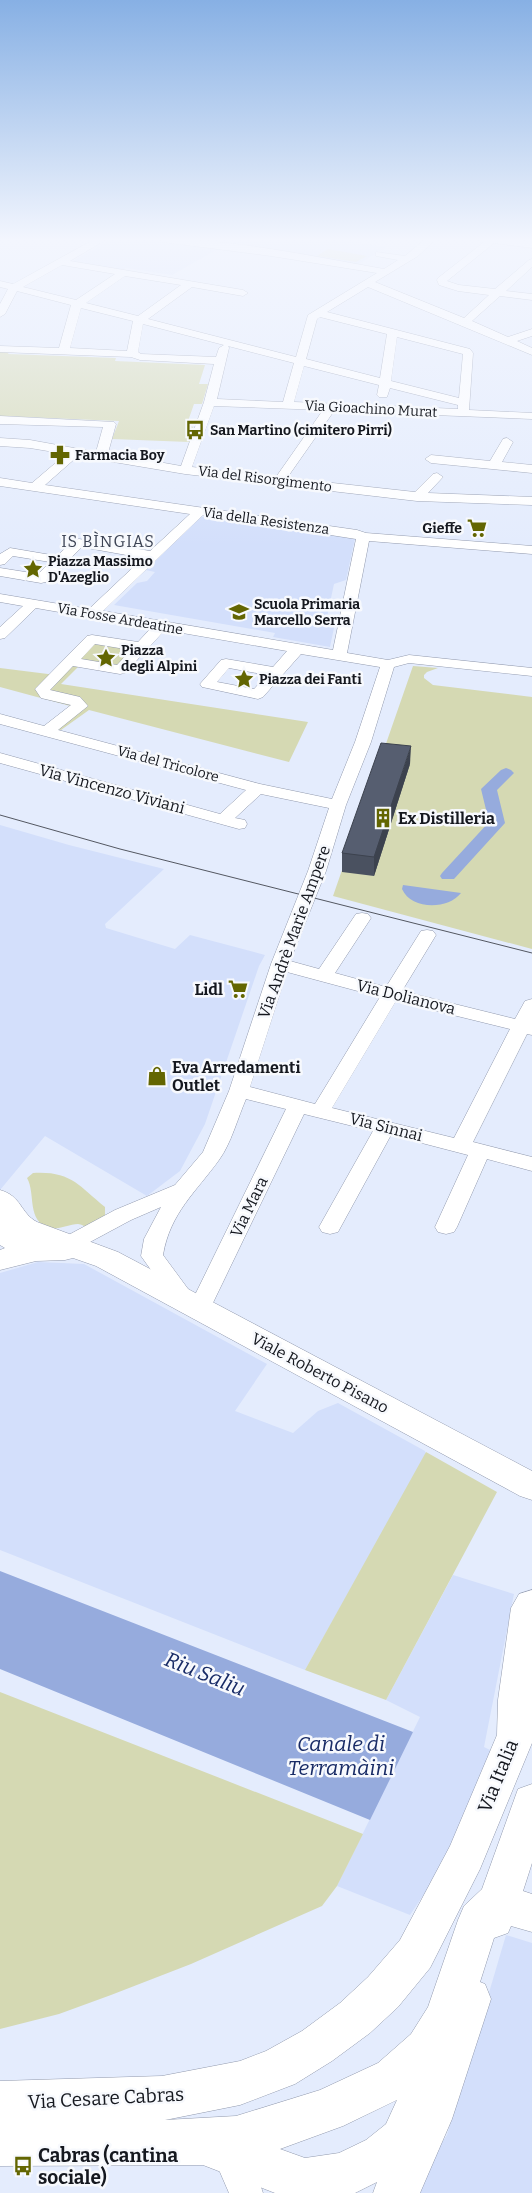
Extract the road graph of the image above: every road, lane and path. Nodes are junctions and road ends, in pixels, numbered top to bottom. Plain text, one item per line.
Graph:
1 (67, 341) edge
2 (135, 341) edge
3 (305, 341) edge
4 (392, 341) edge
5 (429, 341) edge
6 (509, 341) edge
7 (225, 342) joint
8 (0, 349) edge
9 (64, 351) junction
10 (532, 352) edge
11 (132, 354) junction
12 (221, 361) junction
13 (301, 361) junction
14 (385, 382) junction
15 (210, 402) junction
16 (288, 405) junction
17 (331, 407) junction
18 (463, 408) junction
19 (380, 409) junction
20 (532, 416) edge
21 (0, 420) edge
22 (0, 442) edge
23 (506, 442) dead end
24 (75, 452) junction
25 (101, 457) junction
26 (431, 459) dead end
27 (494, 465) junction
28 (532, 469) edge
29 (185, 470) junction
30 (436, 477) dead end
31 (279, 481) junction
32 (0, 482) edge
33 (35, 487) junction
34 (417, 497) junction
35 (532, 502) edge
36 (200, 511) junction
37 (363, 537) junction
38 (532, 550) edge
39 (153, 556) junction
40 (60, 560) junction
41 (0, 561) edge
42 (0, 572) edge
43 (0, 598) edge
44 (34, 604) junction
45 (92, 614) junction
46 (6, 624) edge
47 (161, 626) junction
48 (0, 635) edge
49 (141, 647) junction
50 (297, 649) junction
51 (339, 656) junction
52 (70, 661) junction
53 (388, 664) junction
54 (276, 672) dead end
55 (532, 672) edge
56 (0, 718) edge
57 (47, 731) junction
58 (0, 758) edge
59 (258, 788) junction
60 (338, 805) junction
61 (362, 918) dead end
62 (427, 935) dead end
63 (280, 964) junction
64 (324, 976) junction
65 (390, 994) junction
66 (532, 1004) edge
67 (526, 1028) edge
68 (239, 1091) junction
69 (298, 1105) junction
70 (321, 1110) junction
71 (385, 1127) junction
72 (471, 1148) junction
73 (532, 1164) edge
74 (182, 1190) junction
75 (7, 1212) edge
76 (330, 1227) dead end
77 (446, 1227) dead end
78 (68, 1244) junction
79 (0, 1255) edge
80 (107, 1259) junction
81 (0, 1260) edge
82 (191, 1304) junction
83 (532, 1487) edge
84 (532, 1605) edge
85 (524, 1702) edge
86 (532, 1802) edge
87 (515, 1907) edge
88 (438, 1910) joint
89 (445, 2075) junction
90 (0, 2103) edge
91 (0, 2143) edge
92 (226, 2163) edge
93 (310, 2187) edge
94 (396, 2193) edge

1 - 9 street
2 - 11 street
3 - 13 street
4 - 14 street
5 - 18 street
6 - 10 street
7 - 12 street
7 - 13 street
8 - 9 street
9 - 11 street
11 - 12 street
12 - 15 street
13 - 14 street
13 - 16 street
14 - 18 street
14 - 19 street
15 - 16 street, Via Gioachino Murat
15 - 29 street
16 - 17 street, Via Gioachino Murat
17 - 19 street, Via Gioachino Murat
17 - 31 street
18 - 19 street, Via Gioachino Murat
18 - 20 street, Via Gioachino Murat
21 - 25 street
22 - 24 street, Via del Risorgimento
23 - 27 street
24 - 25 street, Via del Risorgimento
24 - 33 street
25 - 29 street, Via del Risorgimento
26 - 27 street
27 - 28 street
29 - 31 street, Via del Risorgimento
30 - 34 street
31 - 34 street, Via del Risorgimento
32 - 33 street, Via della Resistenza
33 - 36 street, Via della Resistenza
34 - 35 street, Via del Risorgimento
36 - 37 street, Via della Resistenza
36 - 39 street
37 - 38 street, Via della Resistenza
37 - 51 street
39 - 40 street
39 - 45 street
40 - 41 street
40 - 42 street
43 - 44 street, Via Fosse Ardeatine
44 - 45 street, Via Fosse Ardeatine
44 - 46 street
45 - 47 street, Via Fosse Ardeatine
46 - 48 street
47 - 49 street
47 - 50 street, Via Fosse Ardeatine
49 - 52 street
49 - 52 street
50 - 51 street, Via Fosse Ardeatine
50 - 54 street
51 - 53 street, Via Fosse Ardeatine
52 - 57 street
53 - 55 street
53 - 60 street, Via Andrè Marie Ampere
56 - 57 street, Via del Tricolore
57 - 59 street, Via del Tricolore
58 - 59 street, Via Vincenzo Viviani
59 - 60 street, Via del Tricolore
60 - 63 street, Via Andrè Marie Ampere
61 - 64 street
62 - 65 street
63 - 64 street, Via Dolianova
63 - 68 street, Via Andrè Marie Ampere
64 - 65 street, Via Dolianova
65 - 67 street, Via Dolianova
65 - 70 street
66 - 67 street
67 - 72 street
68 - 69 street, Via Sinnai
68 - 74 street, Via Andrè Marie Ampere
69 - 70 street, Via Sinnai
69 - 82 street, Via Mara
70 - 71 street, Via Sinnai
71 - 72 street, Via Sinnai
71 - 76 street
72 - 73 street, Via Sinnai
72 - 77 street
74 - 78 street, Via Andrè Marie Ampere
74 - 82 street, Via Andrè Marie Ampere
75 - 78 street, Viale Roberto Pisano
75 - 79 street
78 - 80 street, Viale Roberto Pisano
80 - 81 street, Viale Roberto Pisano
80 - 82 street, Viale Roberto Pisano
82 - 83 street, Viale Roberto Pisano
84 - 85 street, Via Italia
85 - 88 street, Via Italia
86 - 87 street
87 - 89 street
87 - 92 street
88 - 90 street, Via Cesare Cabras
89 - 93 street
89 - 94 street
91 - 92 street
92 - 93 street

